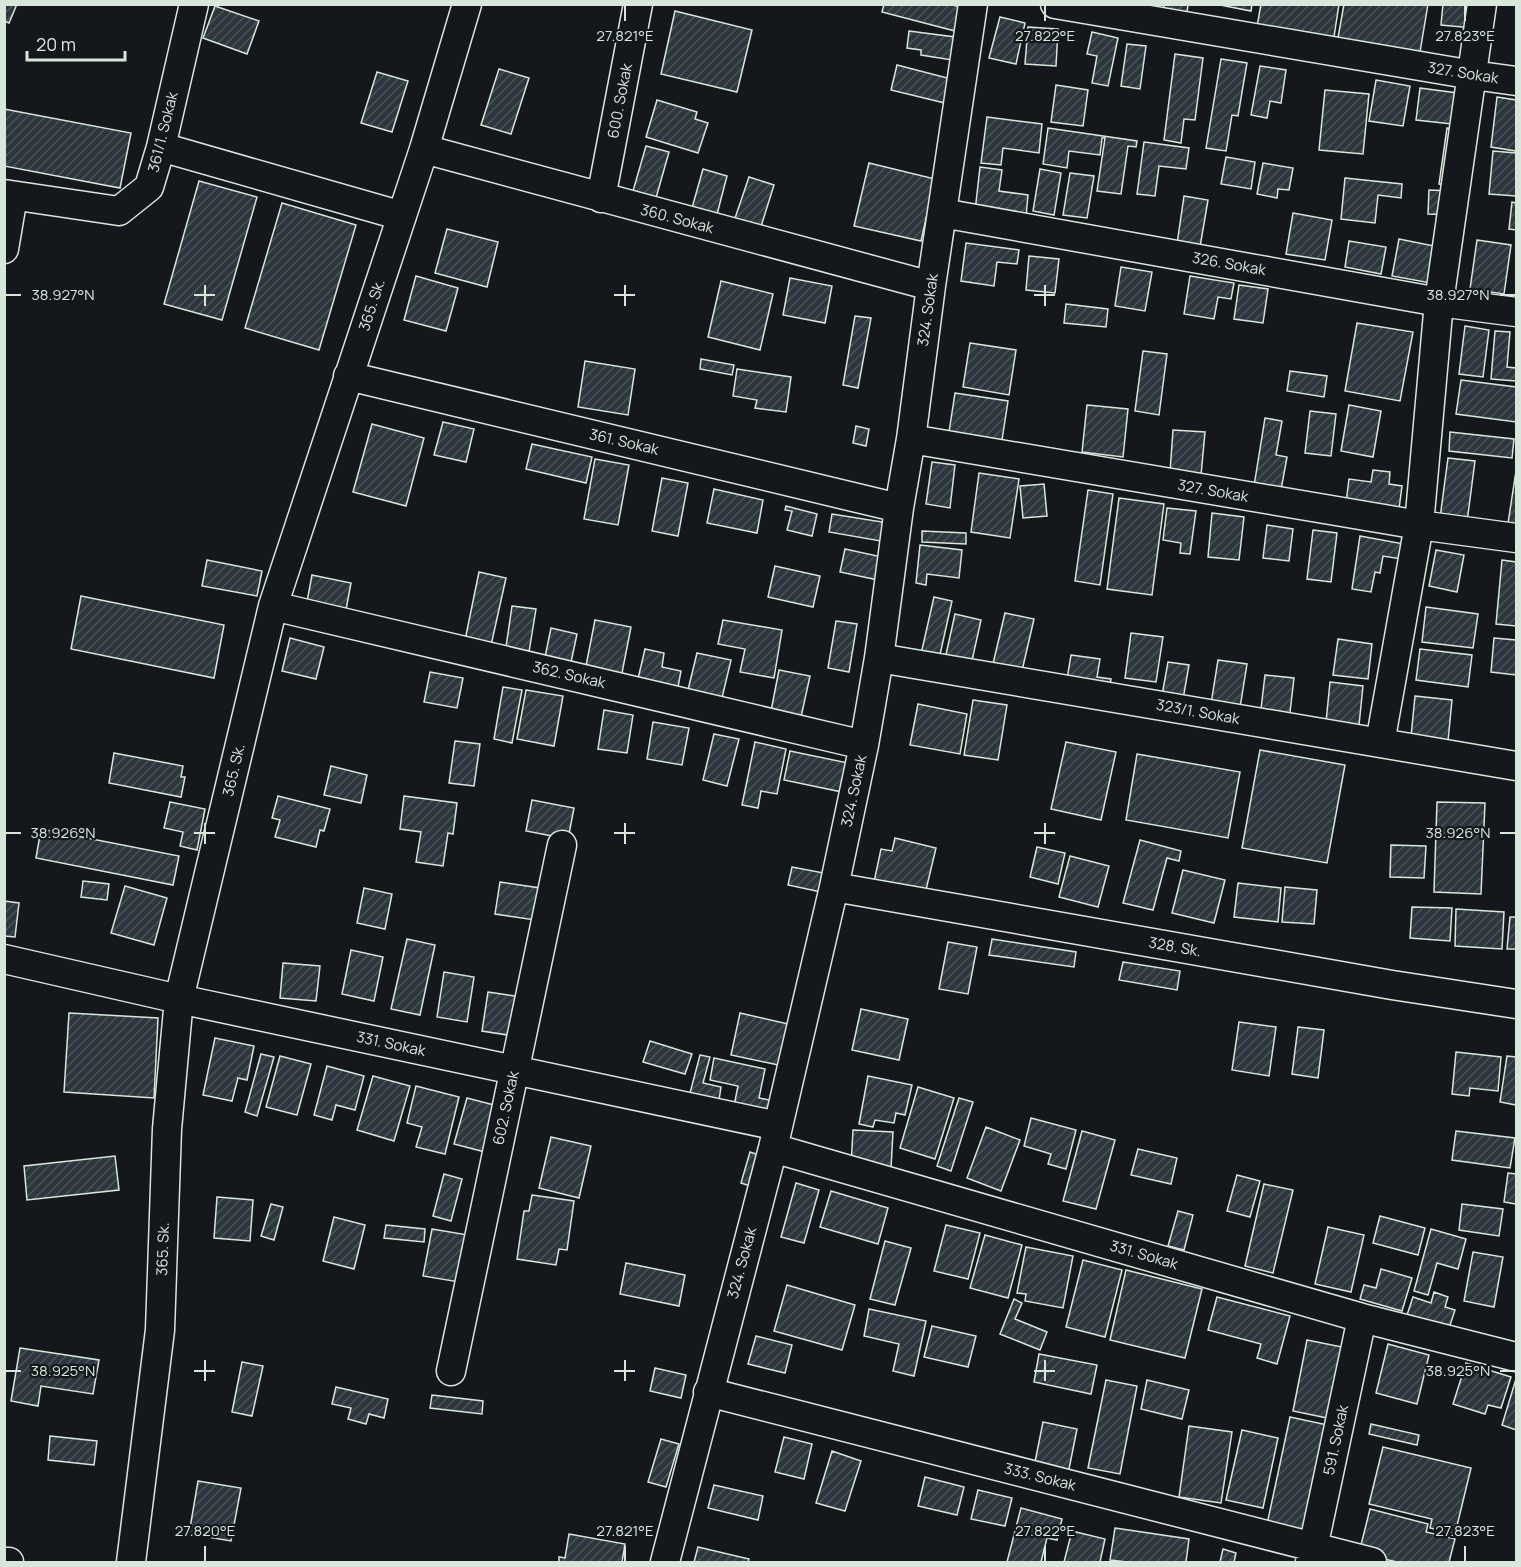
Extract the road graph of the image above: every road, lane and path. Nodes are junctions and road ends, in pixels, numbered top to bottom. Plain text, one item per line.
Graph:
1 (194, 4) edge
2 (467, 4) edge
3 (638, 4) edge
4 (973, 4) edge
5 (1055, 4) edge
6 (1482, 4) edge
7 (1473, 75) junction
8 (1516, 81) edge
9 (161, 147) junction
10 (424, 149) junction
11 (9, 195) edge
12 (601, 198) junction
13 (942, 213) junction
14 (402, 216) junction
15 (4, 249) edge
16 (931, 286) junction
17 (1438, 302) junction
18 (1516, 312) edge
19 (348, 376) junction
20 (911, 439) junction
21 (899, 508) junction
22 (1419, 525) junction
23 (1516, 538) edge
24 (273, 606) junction
25 (879, 658) junction
26 (1380, 743) junction
27 (864, 745) junction
28 (1516, 766) edge
29 (562, 845) dead end
30 (834, 887) junction
31 (4, 959) edge
32 (179, 999) junction
33 (1516, 1004) edge
34 (514, 1070) junction
35 (776, 1137) junction
36 (1362, 1318) junction
37 (1516, 1357) edge
38 (450, 1371) dead end
39 (708, 1392) junction
40 (1312, 1555) edge
41 (131, 1563) edge
42 (665, 1563) edge
43 (1372, 1563) edge

1 - 9 street, 361/1. Sokak
2 - 10 street, 365. Sk.
3 - 12 street, 600. Sokak
4 - 13 street, 324. Sokak
5 - 7 street, 327. Sokak
6 - 7 street
7 - 8 street, 327. Sokak
7 - 17 street
9 - 11 street, 361/1. Sokak
9 - 14 street
10 - 12 street, 360. Sokak
10 - 14 street, 365. Sk.
11 - 15 street
12 - 16 street, 360. Sokak
13 - 16 street, 324. Sokak
13 - 17 street, 326. Sokak
14 - 19 street, 365. Sk.
16 - 20 street, 324. Sokak
17 - 18 street, 326. Sokak
17 - 22 street
19 - 21 street, 361. Sokak
19 - 24 street, 365. Sk.
20 - 21 street, 324. Sokak
20 - 22 street, 327. Sokak
21 - 25 street, 324. Sokak
22 - 23 street, 327. Sokak
22 - 26 street
24 - 27 street, 362. Sokak
24 - 32 street, 365. Sk.
25 - 26 street, 323/1. Sokak
25 - 27 street, 324. Sokak
26 - 28 street, 323/1. Sokak
27 - 30 street, 324. Sokak
29 - 34 street, 602. Sokak
30 - 33 street, 328. Sk.
30 - 35 street, 324. Sokak
31 - 32 street, 331. Sokak
32 - 34 street, 331. Sokak
32 - 41 street, 365. Sk.
34 - 35 street, 331. Sokak
34 - 38 street, 602. Sokak
35 - 36 street, 331. Sokak
35 - 39 street, 324. Sokak
36 - 37 street, 331. Sokak
36 - 40 street, 591. Sokak
39 - 40 street, 333. Sokak
39 - 42 street, 324. Sokak
40 - 43 street, 333. Sokak

